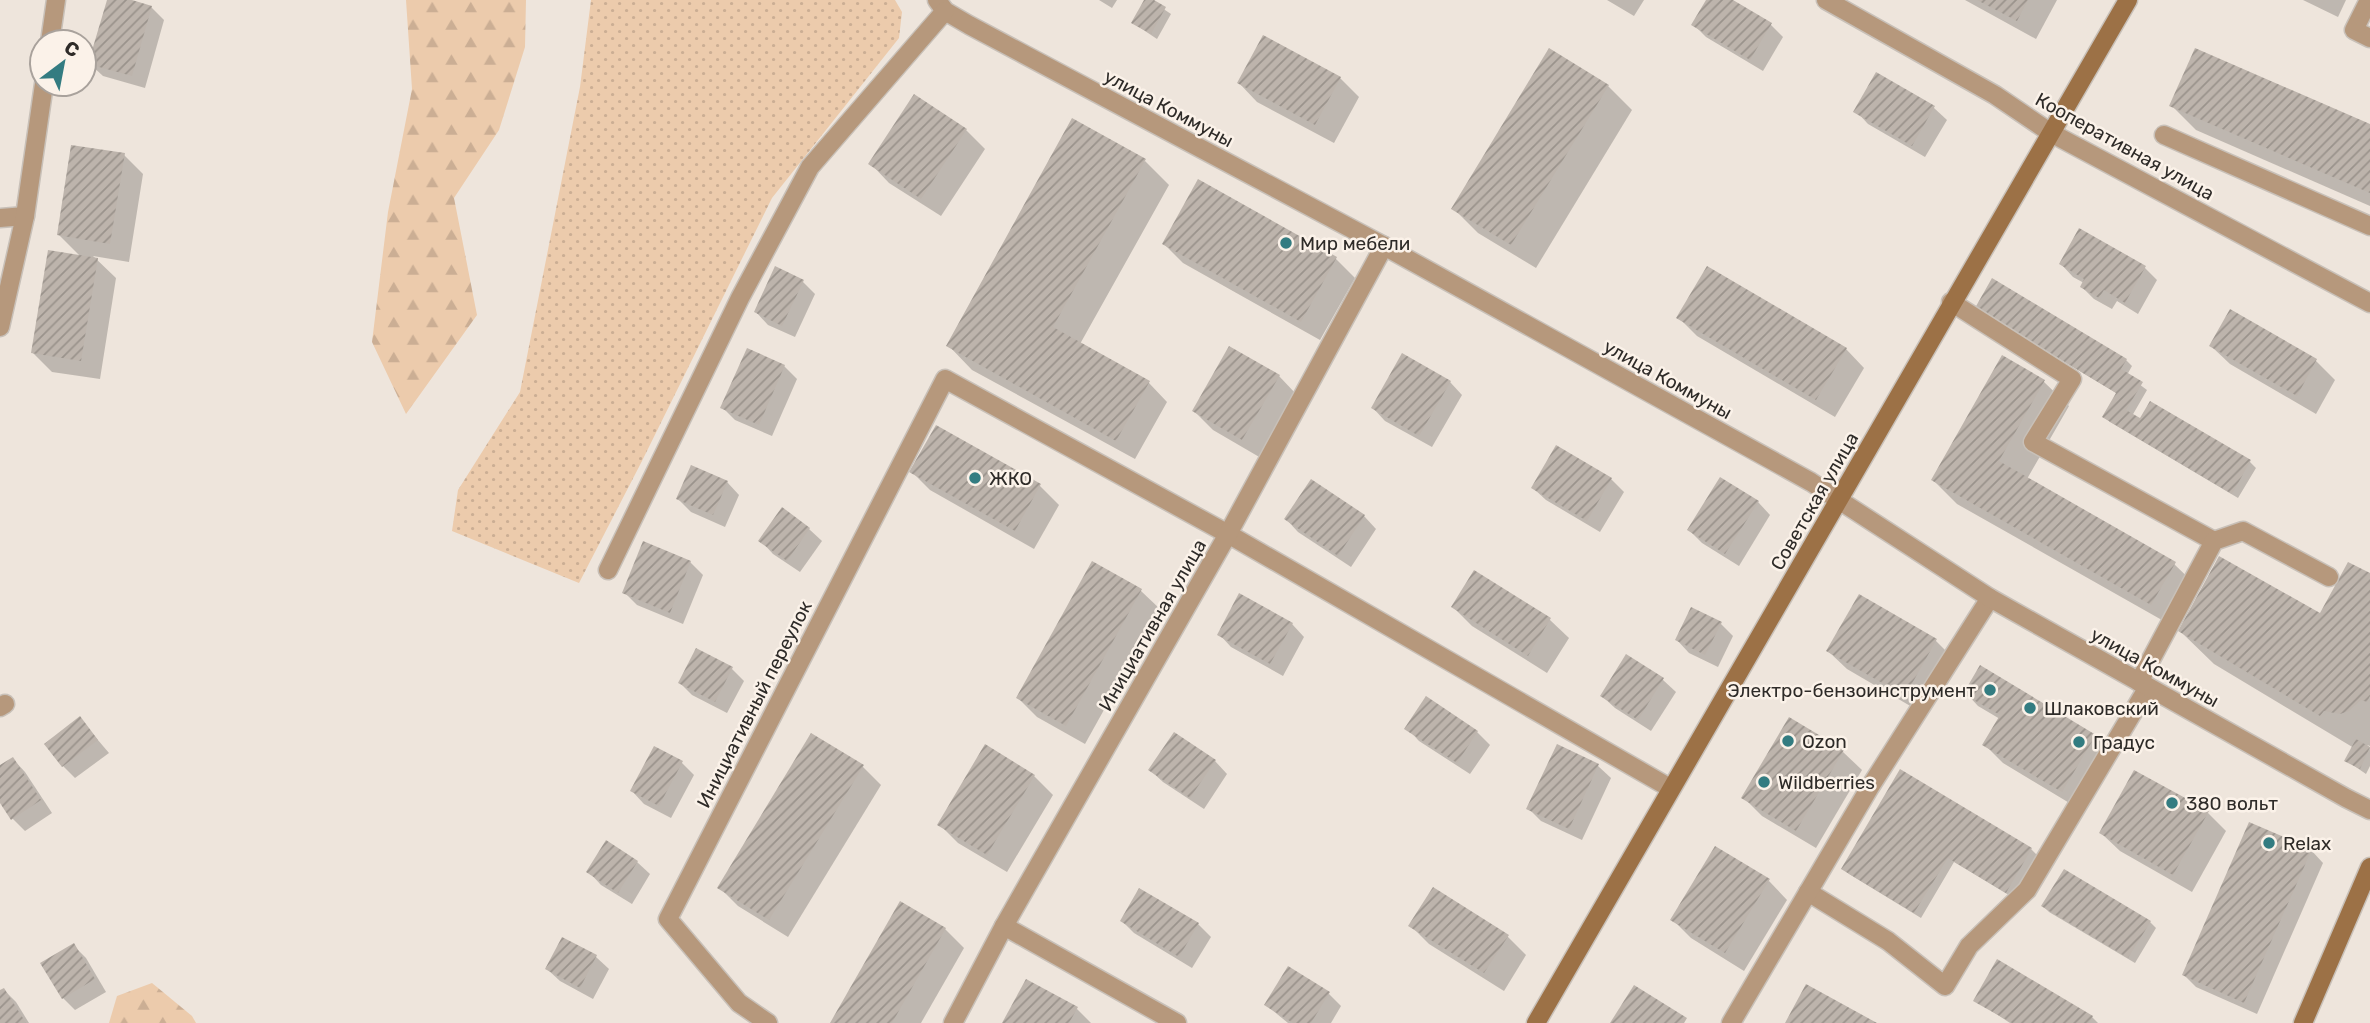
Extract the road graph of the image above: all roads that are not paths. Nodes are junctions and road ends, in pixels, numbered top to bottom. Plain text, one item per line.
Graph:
1 (56, 0) edge
2 (1826, 0) edge
3 (2128, 0) edge
4 (2369, 0) edge
5 (941, 6) edge
6 (52, 28) edge
7 (2370, 38) edge
8 (42, 98) edge
9 (2051, 133) junction
10 (2164, 135) dead end
11 (25, 216) junction
12 (0, 218) edge
13 (2370, 226) edge
14 (1384, 246) junction
15 (1951, 302) junction
16 (2370, 303) edge
17 (0, 327) edge
18 (1840, 499) junction
19 (1228, 534) junction
20 (2214, 541) junction
21 (608, 570) dead end
22 (2329, 577) dead end
23 (1990, 598) junction
24 (2144, 685) junction
25 (1670, 788) junction
26 (2370, 810) edge
27 (2370, 867) edge
28 (1808, 892) junction
29 (1004, 926) junction
30 (768, 1023) edge
31 (953, 1023) edge
32 (1177, 1023) edge
33 (1536, 1023) edge
34 (1731, 1023) edge
35 (2303, 1023) edge

1 - 6 street
2 - 9 street, Кооперативная улица
3 - 9 street, Советская улица
4 - 7 street
5 - 14 street, улица Коммуны
5 - 21 street
8 - 11 street
9 - 15 street, Советская улица
9 - 16 street, Кооперативная улица
10 - 13 street
11 - 12 street
11 - 17 street
14 - 18 street, улица Коммуны
14 - 19 street, Инициативная улица
15 - 18 street, Советская улица
15 - 20 street
18 - 23 street, улица Коммуны
18 - 25 street, Советская улица
19 - 25 street
19 - 29 street, Инициативная улица
19 - 30 street, Инициативный переулок
20 - 22 street
20 - 24 street
23 - 24 street, улица Коммуны
23 - 28 street
24 - 26 street, улица Коммуны
24 - 28 street
25 - 33 street, Советская улица
27 - 35 street
28 - 34 street
29 - 31 street, Инициативная улица
29 - 32 street

